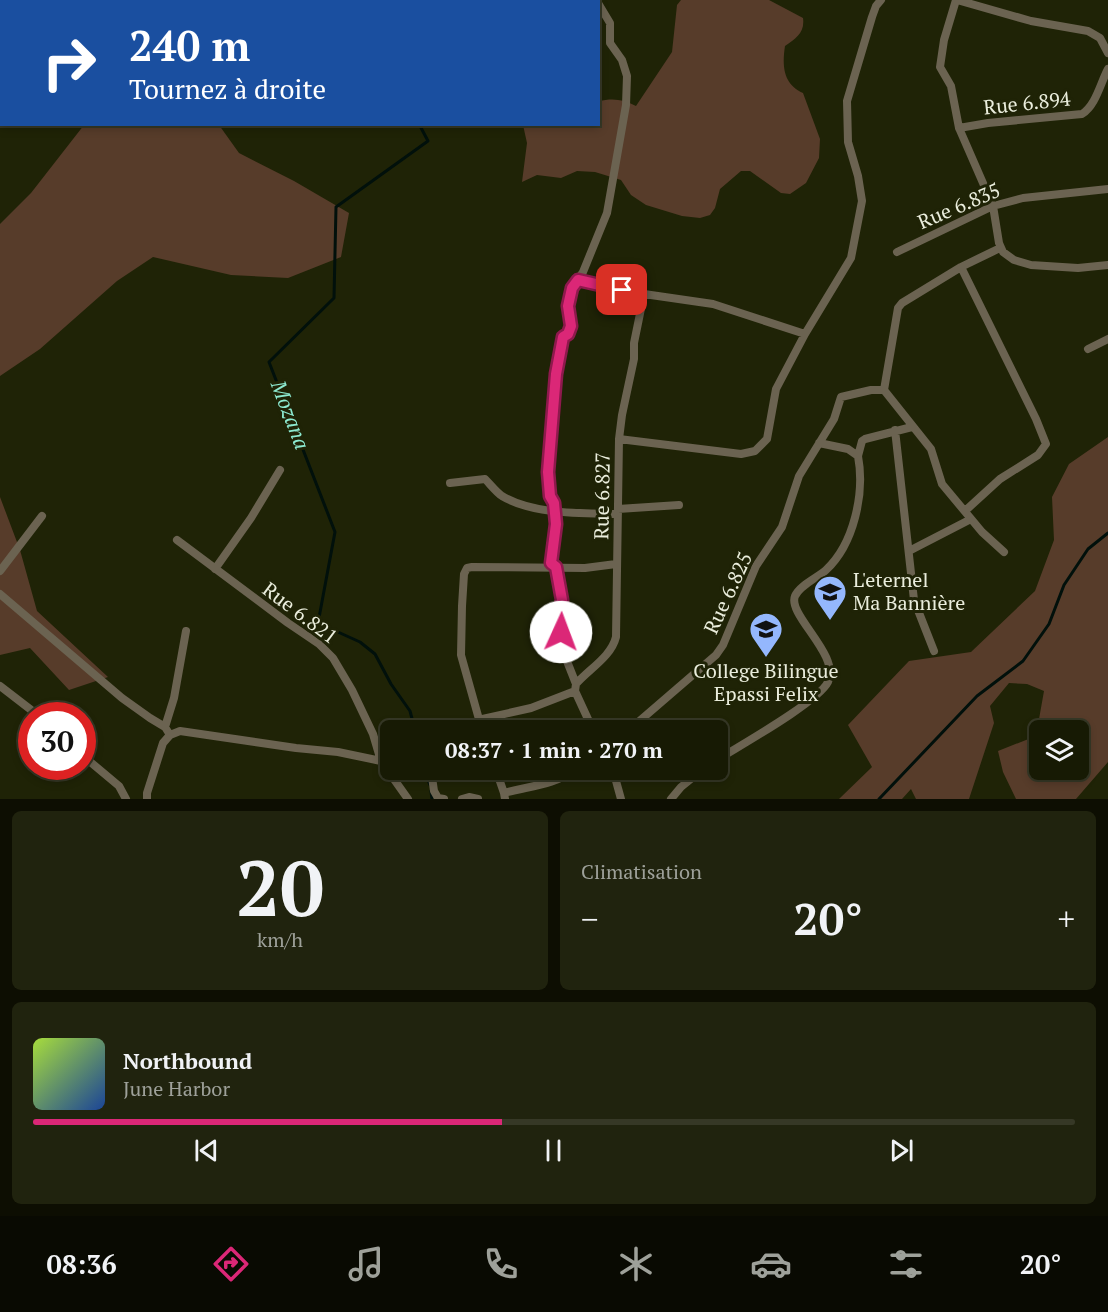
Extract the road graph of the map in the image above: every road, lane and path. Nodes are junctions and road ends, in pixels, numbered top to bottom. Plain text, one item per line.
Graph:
1 (881, 0) edge
2 (956, 0) edge
3 (600, 6) edge
4 (1108, 52) edge
5 (1108, 69) edge
6 (959, 128) junction
7 (1108, 189) edge
8 (993, 206) junction
9 (1000, 248) junction
10 (897, 252) dead end
11 (1108, 265) edge
12 (961, 267) junction
13 (578, 280) junction
14 (644, 294) junction
15 (805, 334) junction
16 (1108, 339) edge
17 (1088, 349) dead end
18 (884, 390) junction
19 (912, 427) junction
20 (895, 430) junction
21 (619, 439) junction
22 (819, 443) junction
23 (858, 456) junction
24 (280, 470) dead end
25 (450, 483) dead end
26 (680, 505) dead end
27 (555, 511) junction
28 (618, 511) junction
29 (968, 515) junction
30 (42, 516) dead end
31 (177, 540) dead end
32 (909, 551) junction
33 (1004, 552) dead end
34 (616, 564) junction
35 (556, 567) junction
36 (215, 569) junction
37 (0, 571) edge
38 (0, 594) edge
39 (186, 631) dead end
40 (934, 651) dead end
41 (0, 686) edge
42 (575, 688) junction
43 (21, 702) edge
44 (478, 720) joint
45 (589, 720) edge
46 (641, 720) edge
47 (168, 731) junction
48 (728, 753) edge
49 (380, 758) edge
50 (380, 761) edge
51 (96, 767) edge
52 (394, 780) edge
53 (432, 780) edge
54 (499, 780) edge
55 (557, 780) edge
56 (616, 780) edge
57 (690, 780) edge
58 (504, 796) edge
59 (126, 799) edge
60 (147, 799) edge
61 (408, 799) edge
62 (444, 799) edge
63 (462, 799) edge
64 (478, 799) edge
65 (621, 799) edge
66 (671, 799) edge

1 - 15 street
2 - 4 street
2 - 6 street
3 - 13 street
5 - 6 street, Rue 6.894
6 - 8 street
7 - 8 street, Rue 6.835
8 - 9 street
8 - 10 street, Rue 6.835
9 - 11 street
9 - 12 street
12 - 18 street
12 - 29 street
13 - 14 street
13 - 27 street
14 - 15 street
14 - 21 street, Rue 6.827
15 - 21 street
16 - 17 street
18 - 19 street
18 - 22 street, Rue 6.825
19 - 20 street
19 - 29 street
20 - 23 street
20 - 32 street
21 - 28 street, Rue 6.827
22 - 23 street
22 - 46 street, Rue 6.825
23 - 48 street
24 - 36 street
25 - 27 street
26 - 28 street
27 - 28 street
27 - 35 street
28 - 34 street, Rue 6.827
29 - 32 street
29 - 33 street
30 - 37 street
31 - 36 street, Rue 6.821
32 - 40 street
34 - 35 street
34 - 42 street, Rue 6.827
35 - 42 street
35 - 44 street
36 - 49 street, Rue 6.821
38 - 47 street
39 - 47 street
41 - 43 street
42 - 44 street
42 - 45 street
47 - 50 street
47 - 60 street
51 - 59 street
52 - 61 street, Rue 6.821
53 - 62 street
54 - 58 street
55 - 58 street
56 - 65 street
57 - 66 street
63 - 64 street

